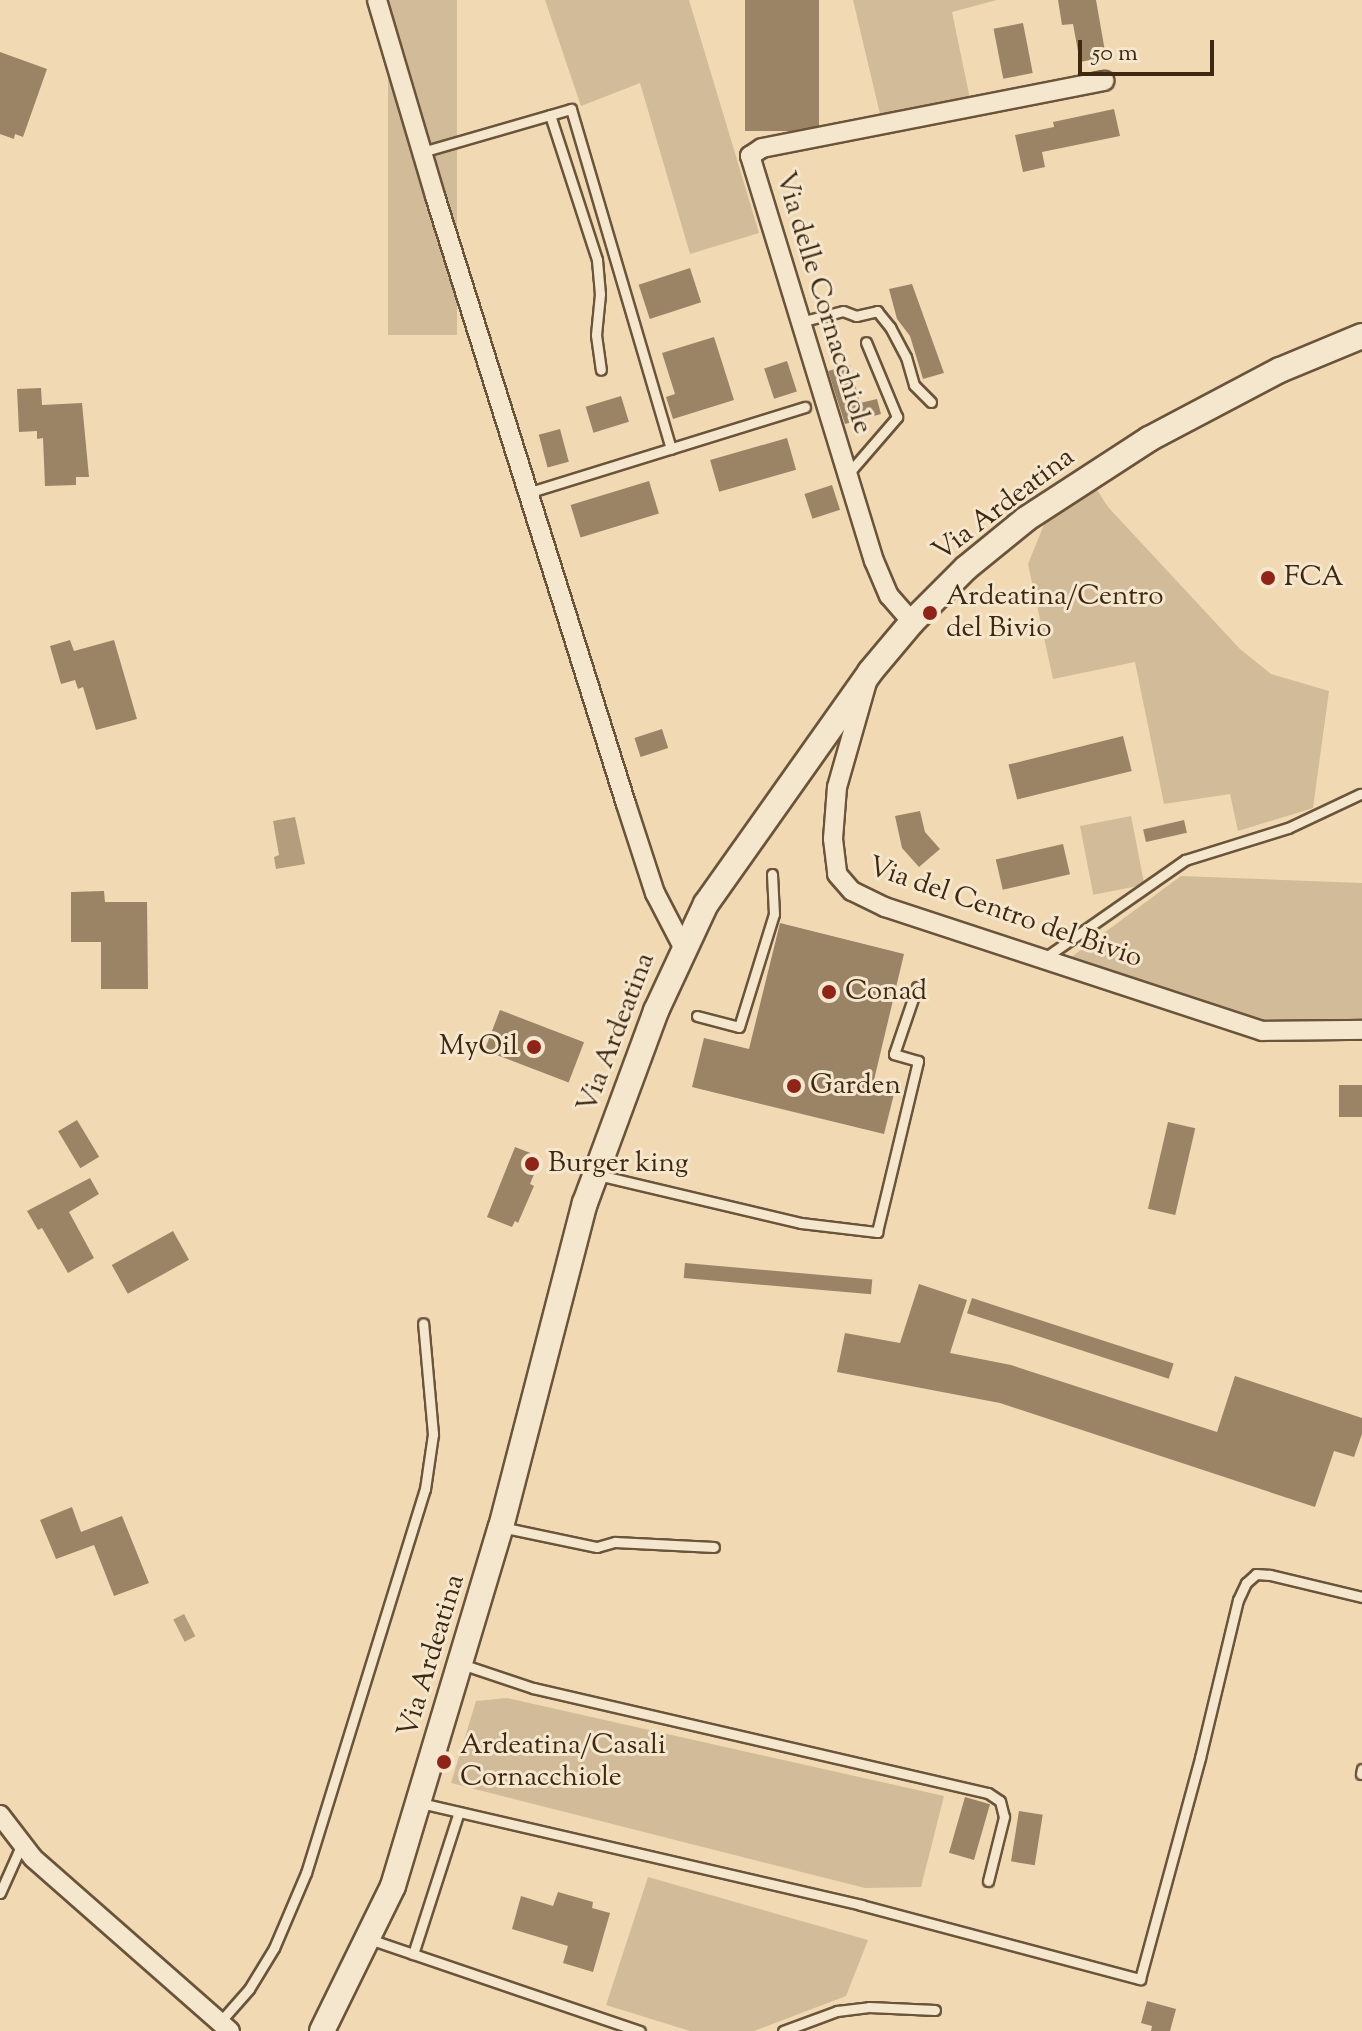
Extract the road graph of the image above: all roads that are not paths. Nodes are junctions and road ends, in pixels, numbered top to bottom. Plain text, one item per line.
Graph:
1 (377, 0) edge
2 (1105, 81) dead end
3 (550, 115) junction
4 (422, 152) junction
5 (800, 322) junction
6 (1362, 336) edge
7 (866, 342) dead end
8 (601, 370) dead end
9 (931, 402) dead end
10 (805, 407) dead end
11 (671, 449) junction
12 (847, 475) junction
13 (527, 493) junction
14 (912, 622) junction
15 (870, 672) junction
16 (1360, 794) dead end
17 (772, 874) dead end
18 (683, 947) junction
19 (1042, 960) junction
20 (917, 987) dead end
21 (697, 1016) dead end
22 (1362, 1030) edge
23 (594, 1174) junction
24 (423, 1323) dead end
25 (501, 1527) junction
26 (714, 1547) dead end
27 (1362, 1597) edge
28 (461, 1664) junction
29 (420, 1803) junction
30 (459, 1812) junction
31 (0, 1815) edge
32 (21, 1846) junction
33 (988, 1881) dead end
34 (0, 1893) edge
35 (369, 1939) junction
36 (413, 1954) junction
37 (935, 2010) dead end
38 (225, 2027) edge
39 (322, 2031) edge
40 (640, 2031) edge
41 (783, 2031) edge

1 - 4 street
2 - 5 street, Via delle Cornacchiole
3 - 4 lane
3 - 8 lane
3 - 11 lane
4 - 13 street
5 - 9 lane
5 - 12 street, Via delle Cornacchiole
6 - 14 main road, Via Ardeatina
7 - 12 lane
10 - 11 lane
11 - 13 lane
12 - 14 street, Via delle Cornacchiole
13 - 18 street
14 - 15 main road, Via Ardeatina
15 - 18 main road, Via Ardeatina
15 - 19 street, Via del Centro del Bivio
16 - 19 lane
17 - 21 lane
18 - 23 main road, Via Ardeatina
19 - 22 street, Via del Centro del Bivio
20 - 23 lane
23 - 25 main road, Via Ardeatina
24 - 38 lane
25 - 26 lane
25 - 28 main road, Via Ardeatina
27 - 30 lane
28 - 29 main road, Via Ardeatina
28 - 33 lane
29 - 30 lane
29 - 35 main road, Via Ardeatina
30 - 36 lane
31 - 32 street
32 - 34 lane
32 - 38 street
35 - 36 lane
35 - 39 main road, Via Ardeatina
36 - 40 lane
37 - 41 lane

